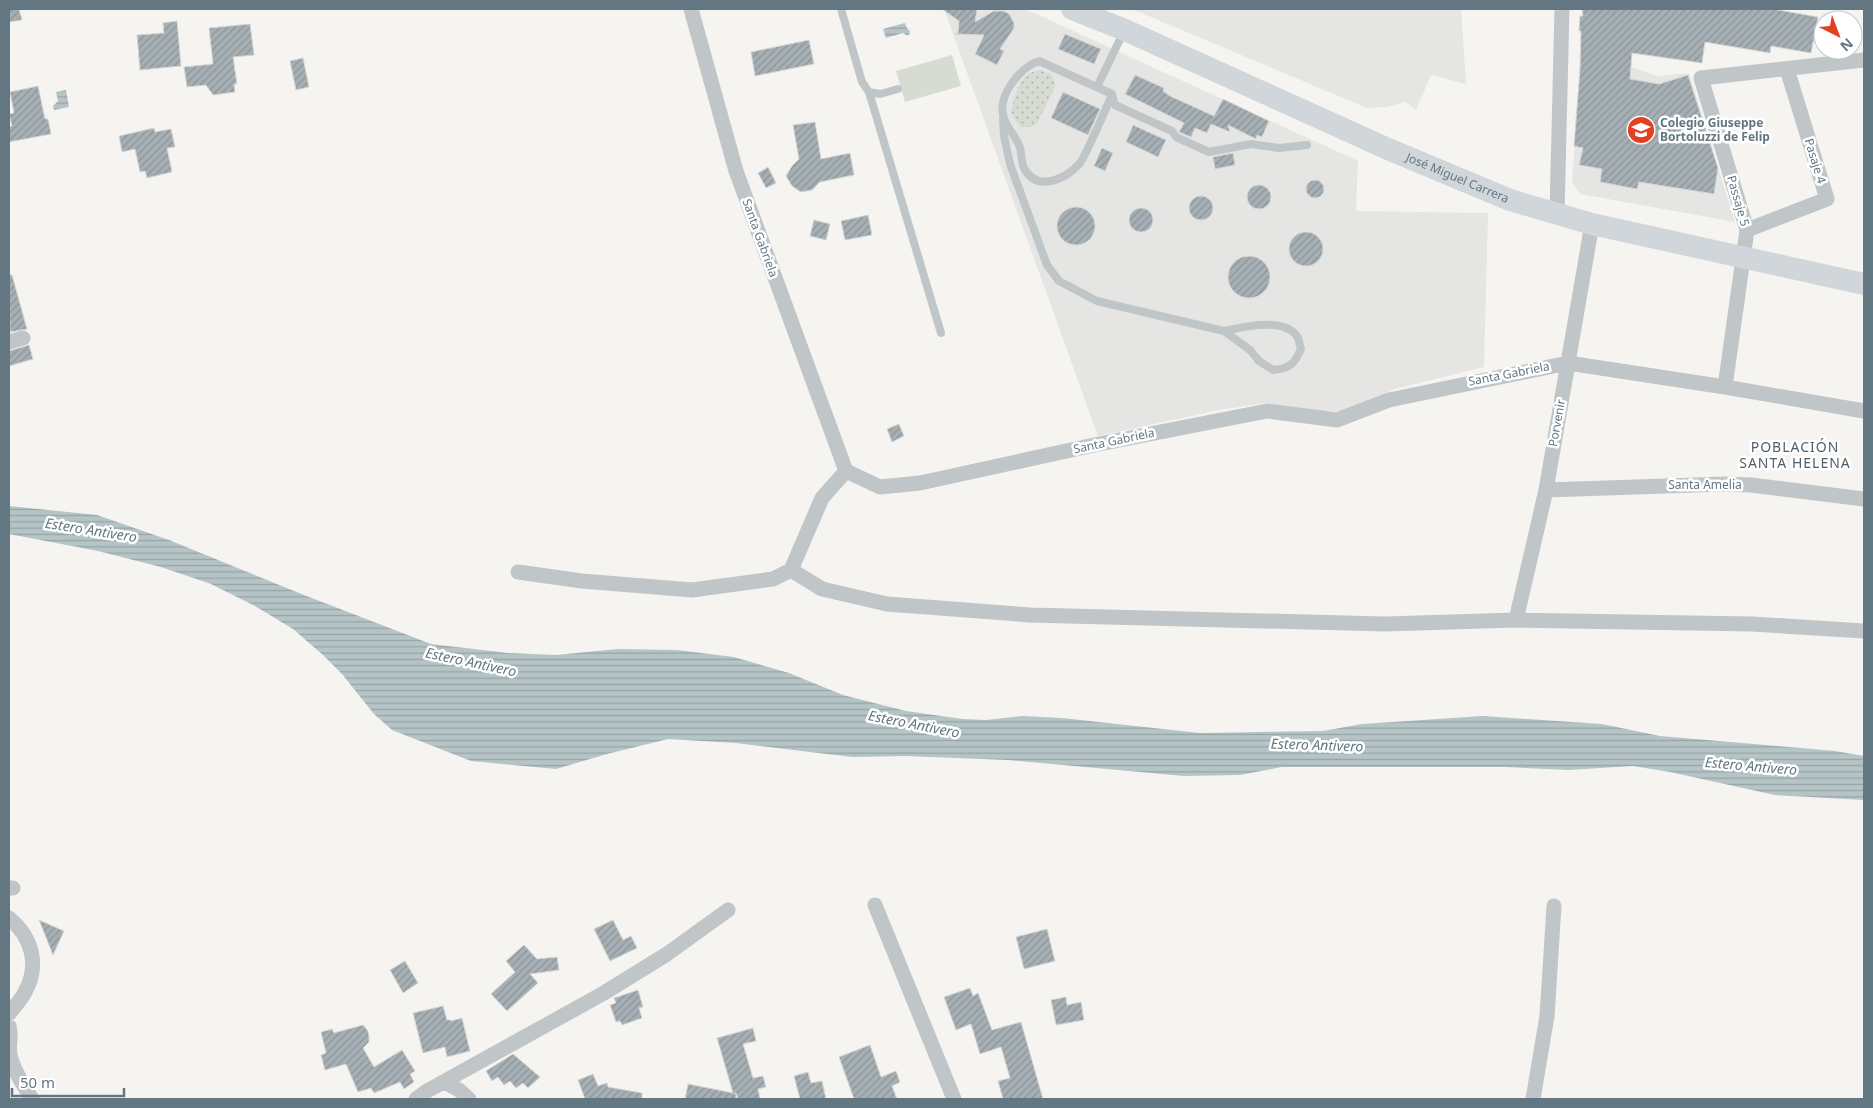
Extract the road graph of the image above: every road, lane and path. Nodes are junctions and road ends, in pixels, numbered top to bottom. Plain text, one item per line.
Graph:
1 (691, 9) edge
2 (841, 9) edge
3 (1072, 9) edge
4 (1562, 9) edge
5 (1125, 30) junction
6 (1864, 60) edge
7 (1787, 69) junction
8 (1097, 87) junction
9 (898, 90) dead end
10 (869, 92) junction
11 (1112, 94) junction
12 (1002, 110) junction
13 (1306, 145) dead end
14 (1557, 214) junction
15 (1592, 224) junction
16 (1747, 230) junction
17 (1745, 256) junction
18 (1864, 284) edge
19 (1224, 331) junction
20 (941, 333) dead end
21 (1568, 363) junction
22 (1725, 387) junction
23 (1864, 411) edge
24 (846, 471) junction
25 (1546, 490) junction
26 (1864, 499) edge
27 (791, 570) junction
28 (518, 572) dead end
29 (1516, 620) junction
30 (1864, 631) edge
31 (875, 905) dead end
32 (1554, 906) dead end
33 (728, 910) dead end
34 (9, 918) edge
35 (9, 1014) edge
36 (9, 1026) edge
37 (444, 1082) junction
38 (32, 1099) edge
39 (416, 1099) edge
40 (469, 1099) edge
41 (954, 1099) edge
42 (1533, 1099) edge

1 - 24 street, Santa Gabriela
2 - 10 lane
3 - 5 street, José Miguel Carrera
4 - 14 street
5 - 8 lane
5 - 14 street, José Miguel Carrera
6 - 7 street
7 - 16 street, Pasaje 4
7 - 16 street, Passaje 5
8 - 11 lane
8 - 12 lane
9 - 10 lane
10 - 20 lane
11 - 12 lane
11 - 13 lane
12 - 19 lane
14 - 15 street, José Miguel Carrera
15 - 17 street, José Miguel Carrera
15 - 21 street, Porvenir
16 - 17 street, Passaje 5
17 - 18 street, José Miguel Carrera
17 - 22 street, Passaje 5
19 - 19 lane
21 - 22 street, Santa Gabriela
21 - 24 street, Santa Gabriela
21 - 25 street, Porvenir
22 - 23 street, Santa Gabriela
24 - 27 street
25 - 26 street, Santa Amelia
25 - 29 street, Porvenir
27 - 28 street
27 - 29 street
29 - 30 street
31 - 41 street
32 - 42 street
33 - 37 street
34 - 35 street
36 - 38 street
37 - 39 street
37 - 40 street

